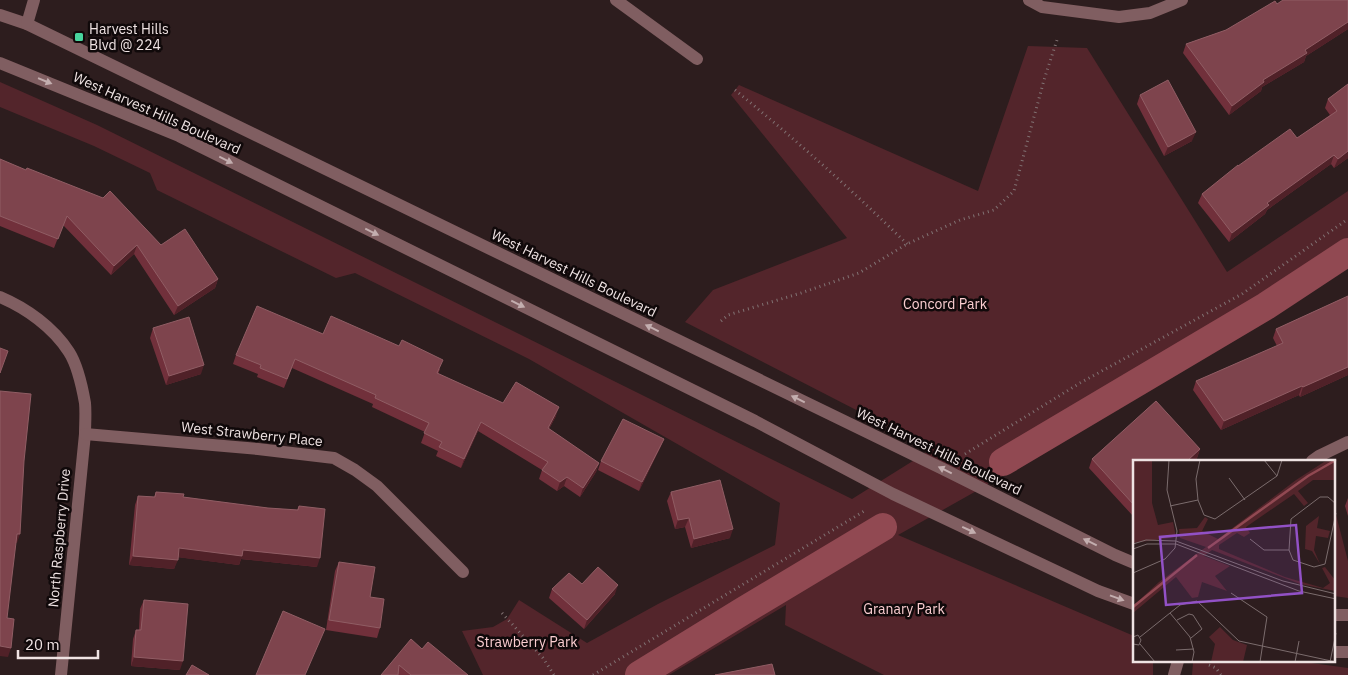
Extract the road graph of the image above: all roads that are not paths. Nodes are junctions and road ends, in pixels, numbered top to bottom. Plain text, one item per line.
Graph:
1 (34, 0) edge
2 (616, 0) edge
3 (1029, 0) edge
4 (1182, 0) edge
5 (0, 15) edge
6 (27, 24) junction
7 (697, 59) dead end
8 (0, 63) edge
9 (0, 297) edge
10 (84, 434) junction
11 (1348, 442) edge
12 (1313, 460) edge
13 (1133, 563) edge
14 (463, 572) dead end
15 (1133, 604) edge
16 (1178, 662) edge
17 (62, 675) edge
18 (1174, 675) edge

1 - 6 street
2 - 7 street
3 - 4 street
5 - 6 street, West Harvest Hills Boulevard
13 -> 6 street, West Harvest Hills Boulevard
8 -> 15 street, West Harvest Hills Boulevard
9 - 10 street, North Raspberry Drive
10 - 14 street, West Strawberry Place
10 - 17 street, North Raspberry Drive
11 - 12 street
16 - 18 street

